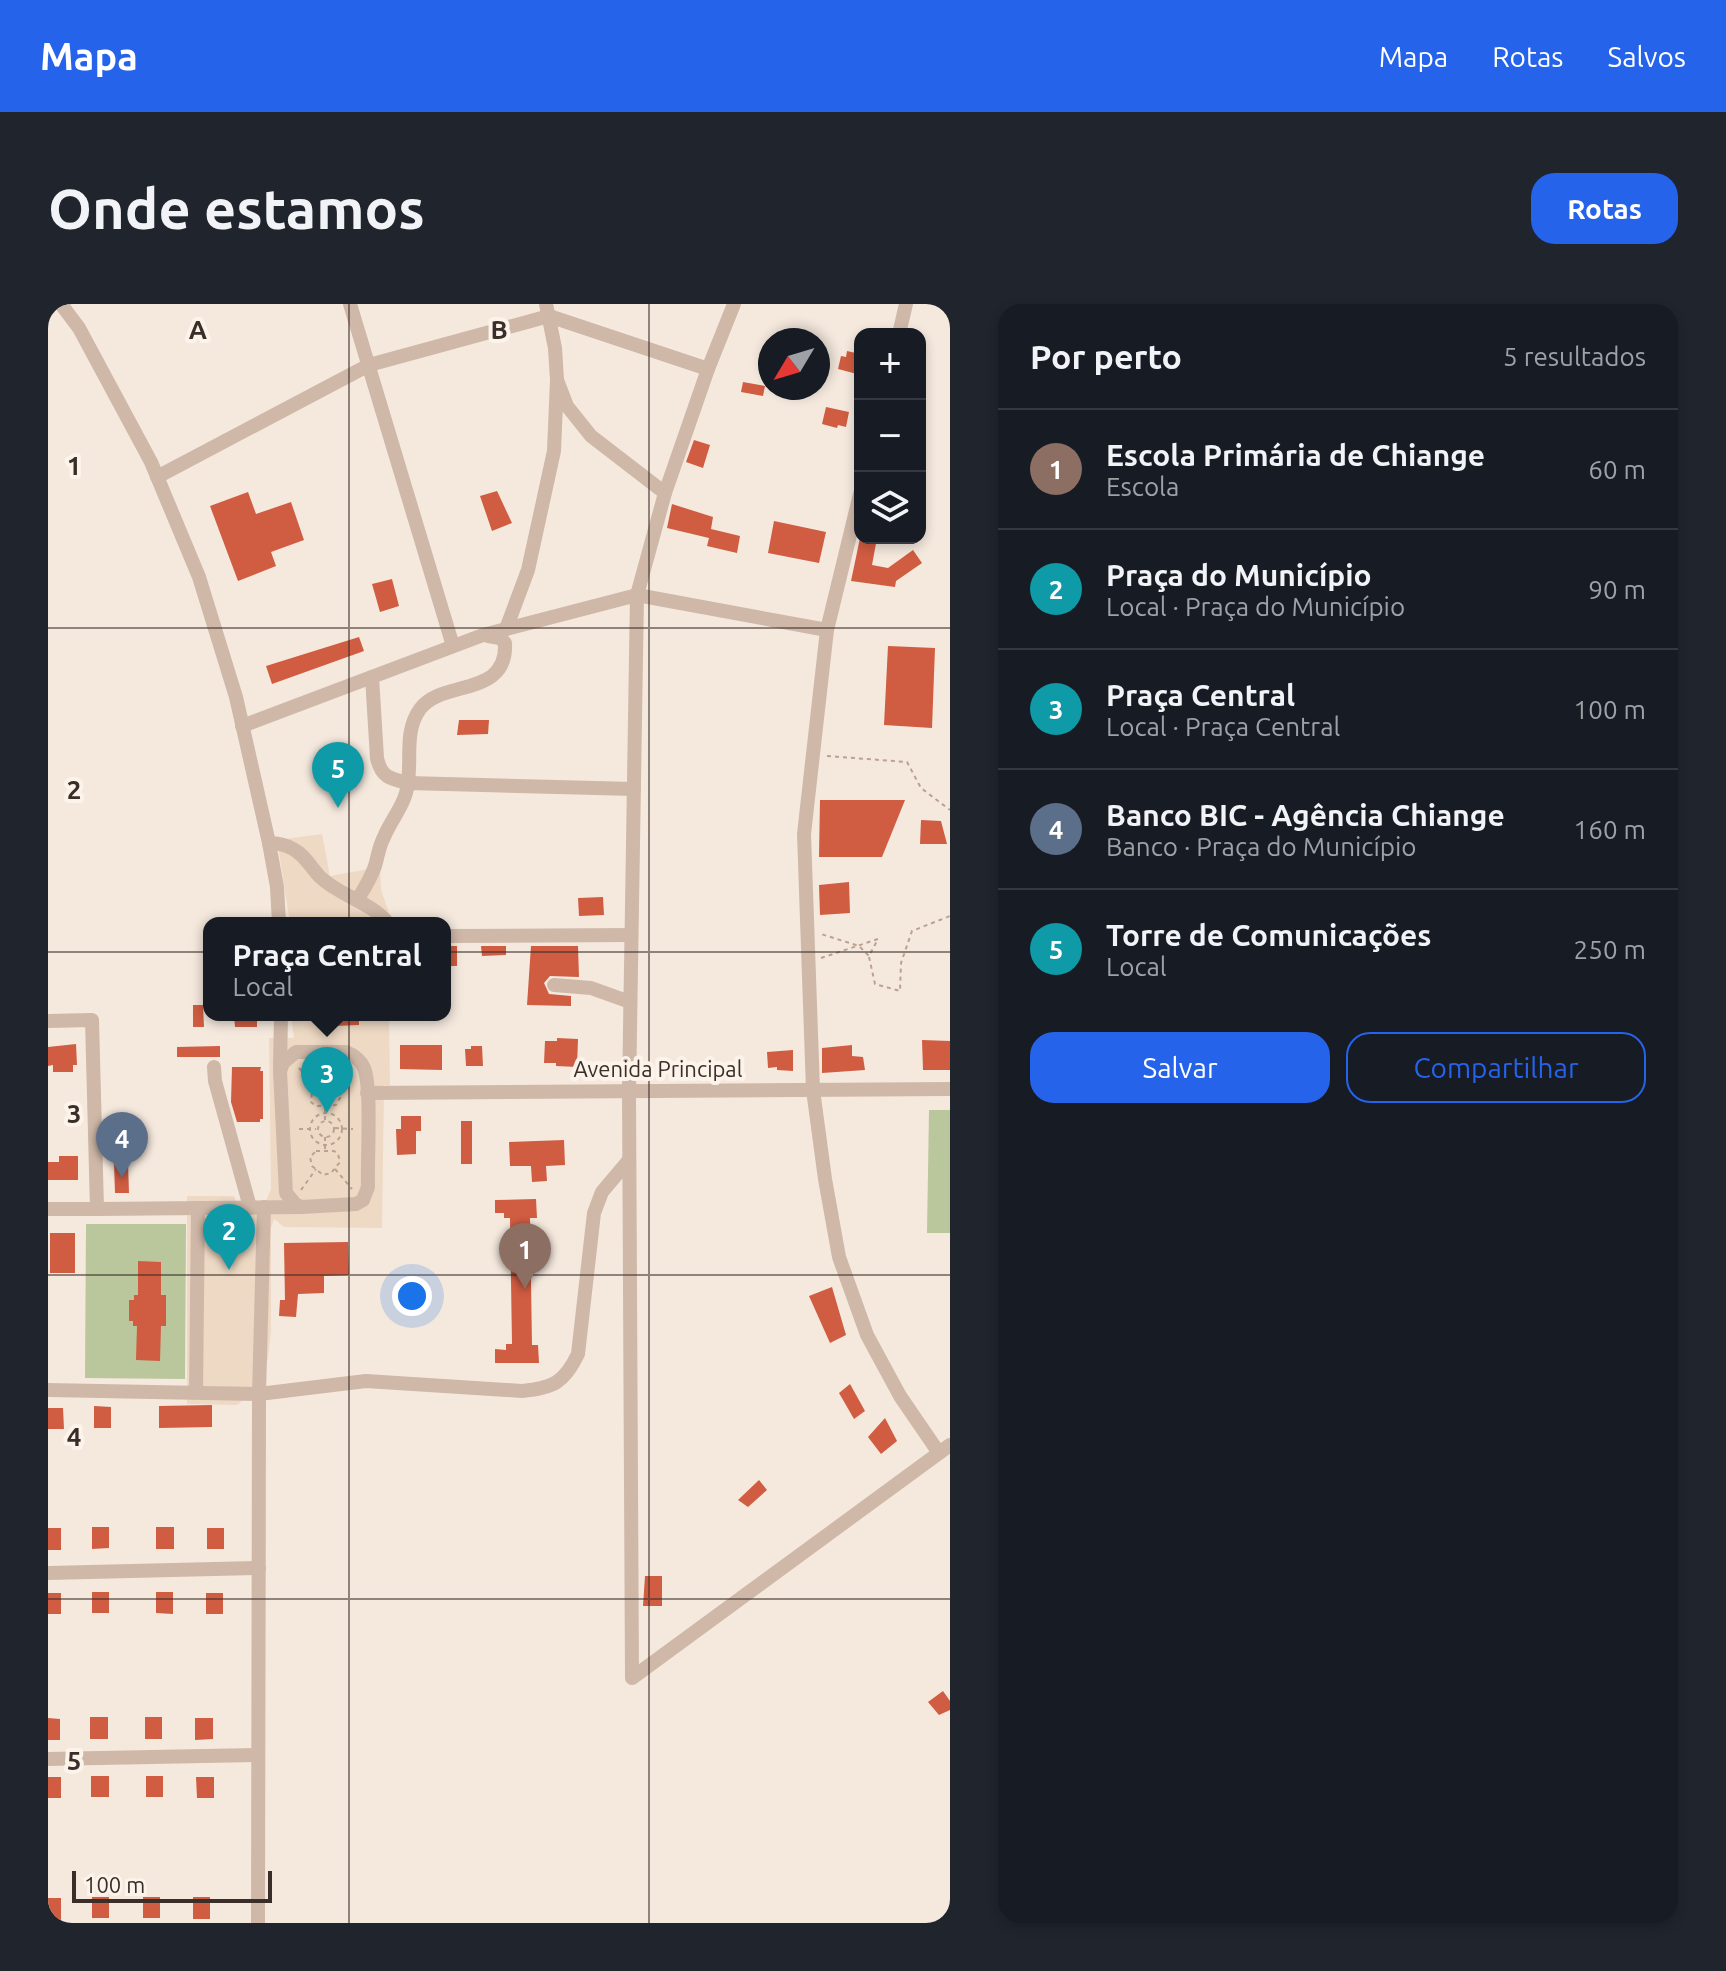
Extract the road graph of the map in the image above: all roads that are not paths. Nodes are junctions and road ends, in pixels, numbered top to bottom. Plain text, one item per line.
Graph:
1 (61, 304) edge
2 (350, 304) edge
3 (734, 304) edge
4 (906, 304) edge
5 (547, 310) edge
6 (900, 328) edge
7 (369, 365) junction
8 (708, 369) junction
9 (557, 380) junction
10 (157, 477) junction
11 (665, 493) junction
12 (854, 519) edge
13 (637, 595) junction
14 (506, 629) junction
15 (827, 630) junction
16 (483, 635) junction
17 (453, 646) junction
18 (372, 677) junction
19 (242, 726) junction
20 (408, 783) junction
21 (634, 789) junction
22 (269, 843) junction
23 (358, 899) junction
24 (279, 917) edge
25 (383, 917) edge
26 (631, 935) junction
27 (451, 936) edge
28 (554, 985) dead end
29 (630, 1002) junction
30 (48, 1021) edge
31 (281, 1021) edge
32 (214, 1067) dead end
33 (280, 1071) junction
34 (950, 1089) edge
35 (813, 1090) junction
36 (629, 1092) junction
37 (367, 1093) junction
38 (629, 1160) junction
39 (297, 1205) junction
40 (257, 1207) junction
41 (198, 1208) junction
42 (48, 1209) edge
43 (97, 1209) junction
44 (48, 1390) edge
45 (196, 1392) junction
46 (259, 1394) junction
47 (945, 1449) edge
48 (259, 1568) junction
49 (48, 1573) edge
50 (258, 1755) junction
51 (48, 1759) edge
52 (258, 1923) edge

1 - 10 street
2 - 7 street
3 - 8 street
4 - 6 street
5 - 7 street
5 - 8 street
5 - 9 street
7 - 10 street
7 - 17 street
8 - 11 street
9 - 11 street
9 - 14 street
10 - 19 street
11 - 13 street
12 - 15 street
13 - 14 street
13 - 15 street
13 - 21 street
14 - 16 street
15 - 35 street
16 - 17 street
16 - 20 street
17 - 18 street
18 - 19 street
18 - 20 street
19 - 22 street
20 - 21 street
20 - 23 street
21 - 26 street
22 - 23 street
22 - 24 street
23 - 25 street
26 - 27 street
26 - 29 street
28 - 29 street
29 - 36 street
30 - 43 street
31 - 33 street
32 - 40 street
33 - 37 street
33 - 39 street
34 - 35 street, Avenida Principal
35 - 36 street, Avenida Principal
35 - 47 street
36 - 37 street, Avenida Principal
36 - 38 street
37 - 39 street
38 - 46 street
38 - 47 street
39 - 40 street
40 - 41 street
40 - 46 street
41 - 43 street
41 - 45 street
42 - 43 street
44 - 45 street
45 - 46 street
46 - 48 street
48 - 49 street
48 - 50 street
50 - 51 street
50 - 52 street

